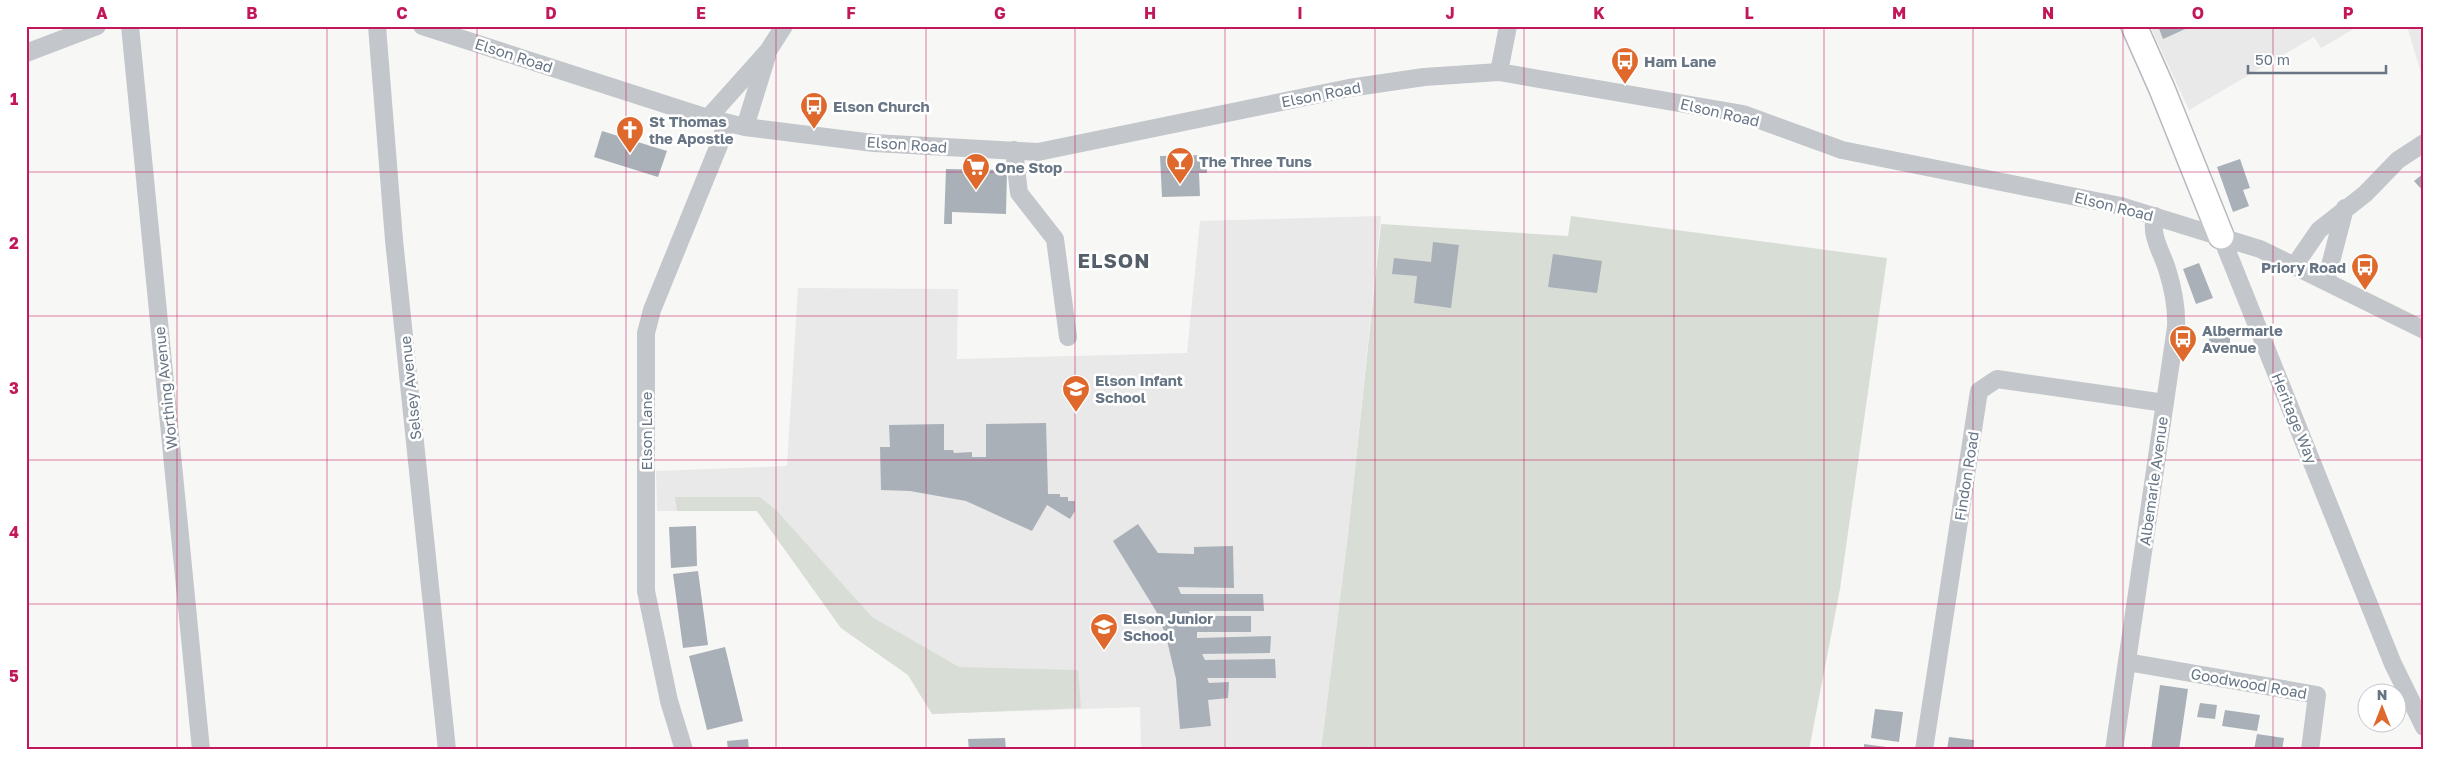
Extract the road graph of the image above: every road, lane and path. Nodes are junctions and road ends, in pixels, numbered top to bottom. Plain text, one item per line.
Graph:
1 (98, 26) edge
2 (130, 26) edge
3 (377, 26) edge
4 (422, 26) edge
5 (784, 26) edge
6 (1508, 26) edge
7 (2134, 26) edge
8 (768, 51) junction
9 (26, 53) edge
10 (1499, 72) junction
11 (708, 118) junction
12 (726, 123) junction
13 (745, 127) junction
14 (2424, 143) edge
15 (1014, 150) junction
16 (2345, 208) junction
17 (2155, 216) junction
18 (2221, 236) junction
19 (2295, 265) junction
20 (2326, 281) junction
21 (2424, 330) edge
22 (1068, 337) dead end
23 (2165, 403) junction
24 (2127, 662) junction
25 (2424, 727) edge
26 (201, 750) edge
27 (447, 750) edge
28 (684, 750) edge
29 (1924, 750) edge
30 (2114, 750) edge
31 (2310, 750) edge

1 - 9 street
2 - 26 street, Worthing Avenue
3 - 27 street, Selsey Avenue
4 - 11 street, Elson Road
5 - 8 street
6 - 10 street
7 - 18 street, Heritage Way
8 - 11 street
8 - 13 street
10 - 15 street, Elson Road
10 - 17 street, Elson Road
11 - 12 street, Elson Road
12 - 13 street, Elson Road
12 - 28 street, Elson Lane
13 - 15 street, Elson Road
14 - 16 street
15 - 22 street
16 - 19 street
16 - 20 street
17 - 18 street, Elson Road
17 - 23 street, Albemarle Avenue
18 - 19 street, Elson Road
18 - 25 street, Heritage Way
19 - 20 street, Elson Road
20 - 21 street, Elson Road
23 - 24 street, Albemarle Avenue
23 - 29 street, Findon Road
24 - 30 street, Albemarle Avenue
24 - 31 street, Goodwood Road

